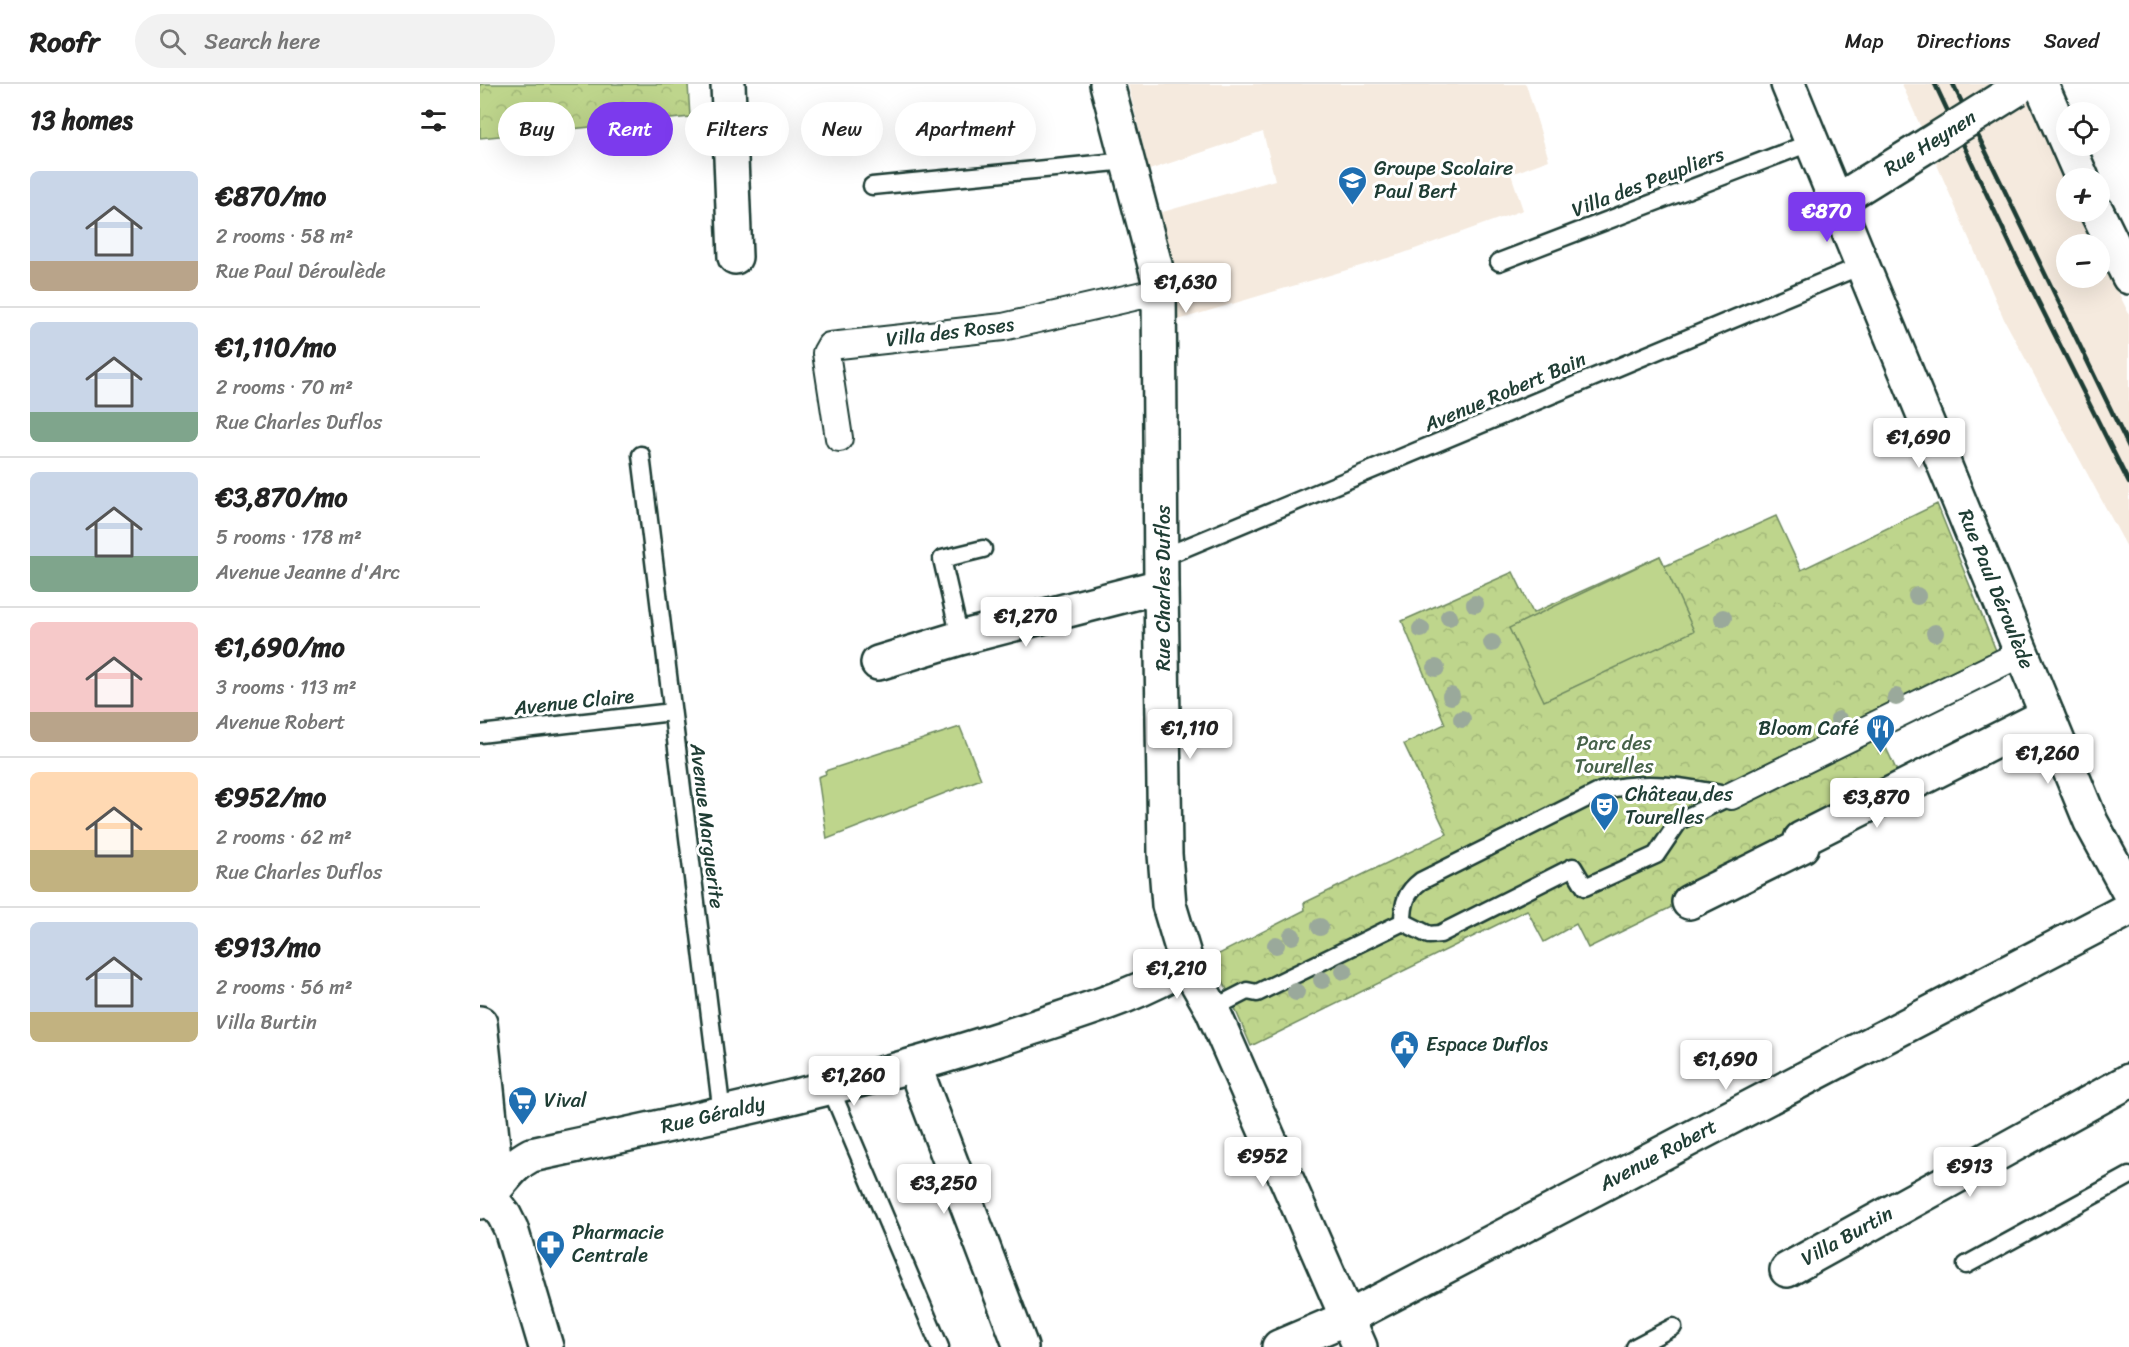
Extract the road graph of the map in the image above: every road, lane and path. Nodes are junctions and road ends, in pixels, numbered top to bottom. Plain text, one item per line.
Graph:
1 (728, 84) edge
2 (1107, 84) edge
3 (1788, 84) edge
4 (2027, 86) edge
5 (1812, 142) junction
6 (1127, 161) junction
7 (2076, 168) edge
8 (873, 186) dead end
9 (1837, 201) junction
10 (2103, 222) edge
11 (735, 257) dead end
12 (1499, 262) dead end
13 (2126, 262) edge
14 (1863, 266) junction
15 (1160, 291) junction
16 (839, 438) dead end
17 (641, 455) dead end
18 (983, 549) dead end
19 (1162, 572) junction
20 (960, 638) junction
21 (2022, 653) junction
22 (878, 663) dead end
23 (672, 712) junction
24 (2047, 715) junction
25 (480, 734) edge
26 (1731, 796) junction
27 (2129, 892) edge
28 (1689, 902) dead end
29 (2129, 909) edge
30 (1403, 922) junction
31 (1187, 965) junction
32 (1212, 1009) junction
33 (480, 1023) edge
34 (914, 1065) junction
35 (2129, 1081) edge
36 (830, 1087) junction
37 (722, 1114) junction
38 (2129, 1176) edge
39 (483, 1205) edge
40 (1966, 1265) dead end
41 (1787, 1270) dead end
42 (1673, 1327) dead end
43 (1354, 1332) edge
44 (546, 1347) edge
45 (940, 1347) edge
46 (1021, 1347) edge
47 (1279, 1347) edge
48 (1635, 1347) edge

1 - 11 street
2 - 6 street, Rue Charles Duflos
3 - 5 street, Rue Paul Déroulède
4 - 7 street
4 - 9 street, Rue Heynen, bridge
5 - 9 street, Rue Paul Déroulède
5 - 12 lane, Villa des Peupliers
6 - 8 lane
6 - 15 street, Rue Charles Duflos
9 - 14 street, Rue Paul Déroulède
10 - 13 street
14 - 19 lane, Avenue Robert Bain
14 - 21 street, Rue Paul Déroulède
15 - 16 street, Villa des Roses
15 - 19 street, Rue Charles Duflos
17 - 23 lane, Avenue Marguerite
18 - 20 lane
19 - 20 street
19 - 31 street, Rue Charles Duflos
20 - 22 street
21 - 24 street, Rue Paul Déroulède
21 - 26 street
23 - 25 lane, Avenue Claire
23 - 37 lane, Avenue Marguerite
24 - 27 street, Rue Paul Déroulède
24 - 28 street
26 - 30 lane
26 - 30 lane
29 - 43 street, Avenue Robert
30 - 32 lane
31 - 32 street, Rue Charles Duflos
31 - 34 street, Rue Géraldy
32 - 43 street, Rue Charles Duflos
33 - 39 street
34 - 36 street, Rue Géraldy
34 - 46 street
35 - 41 street, Villa Burtin
36 - 37 street, Rue Géraldy
36 - 45 lane
37 - 39 street, Rue Géraldy
38 - 40 lane
39 - 44 street
42 - 48 lane
43 - 47 street, Avenue Robert

